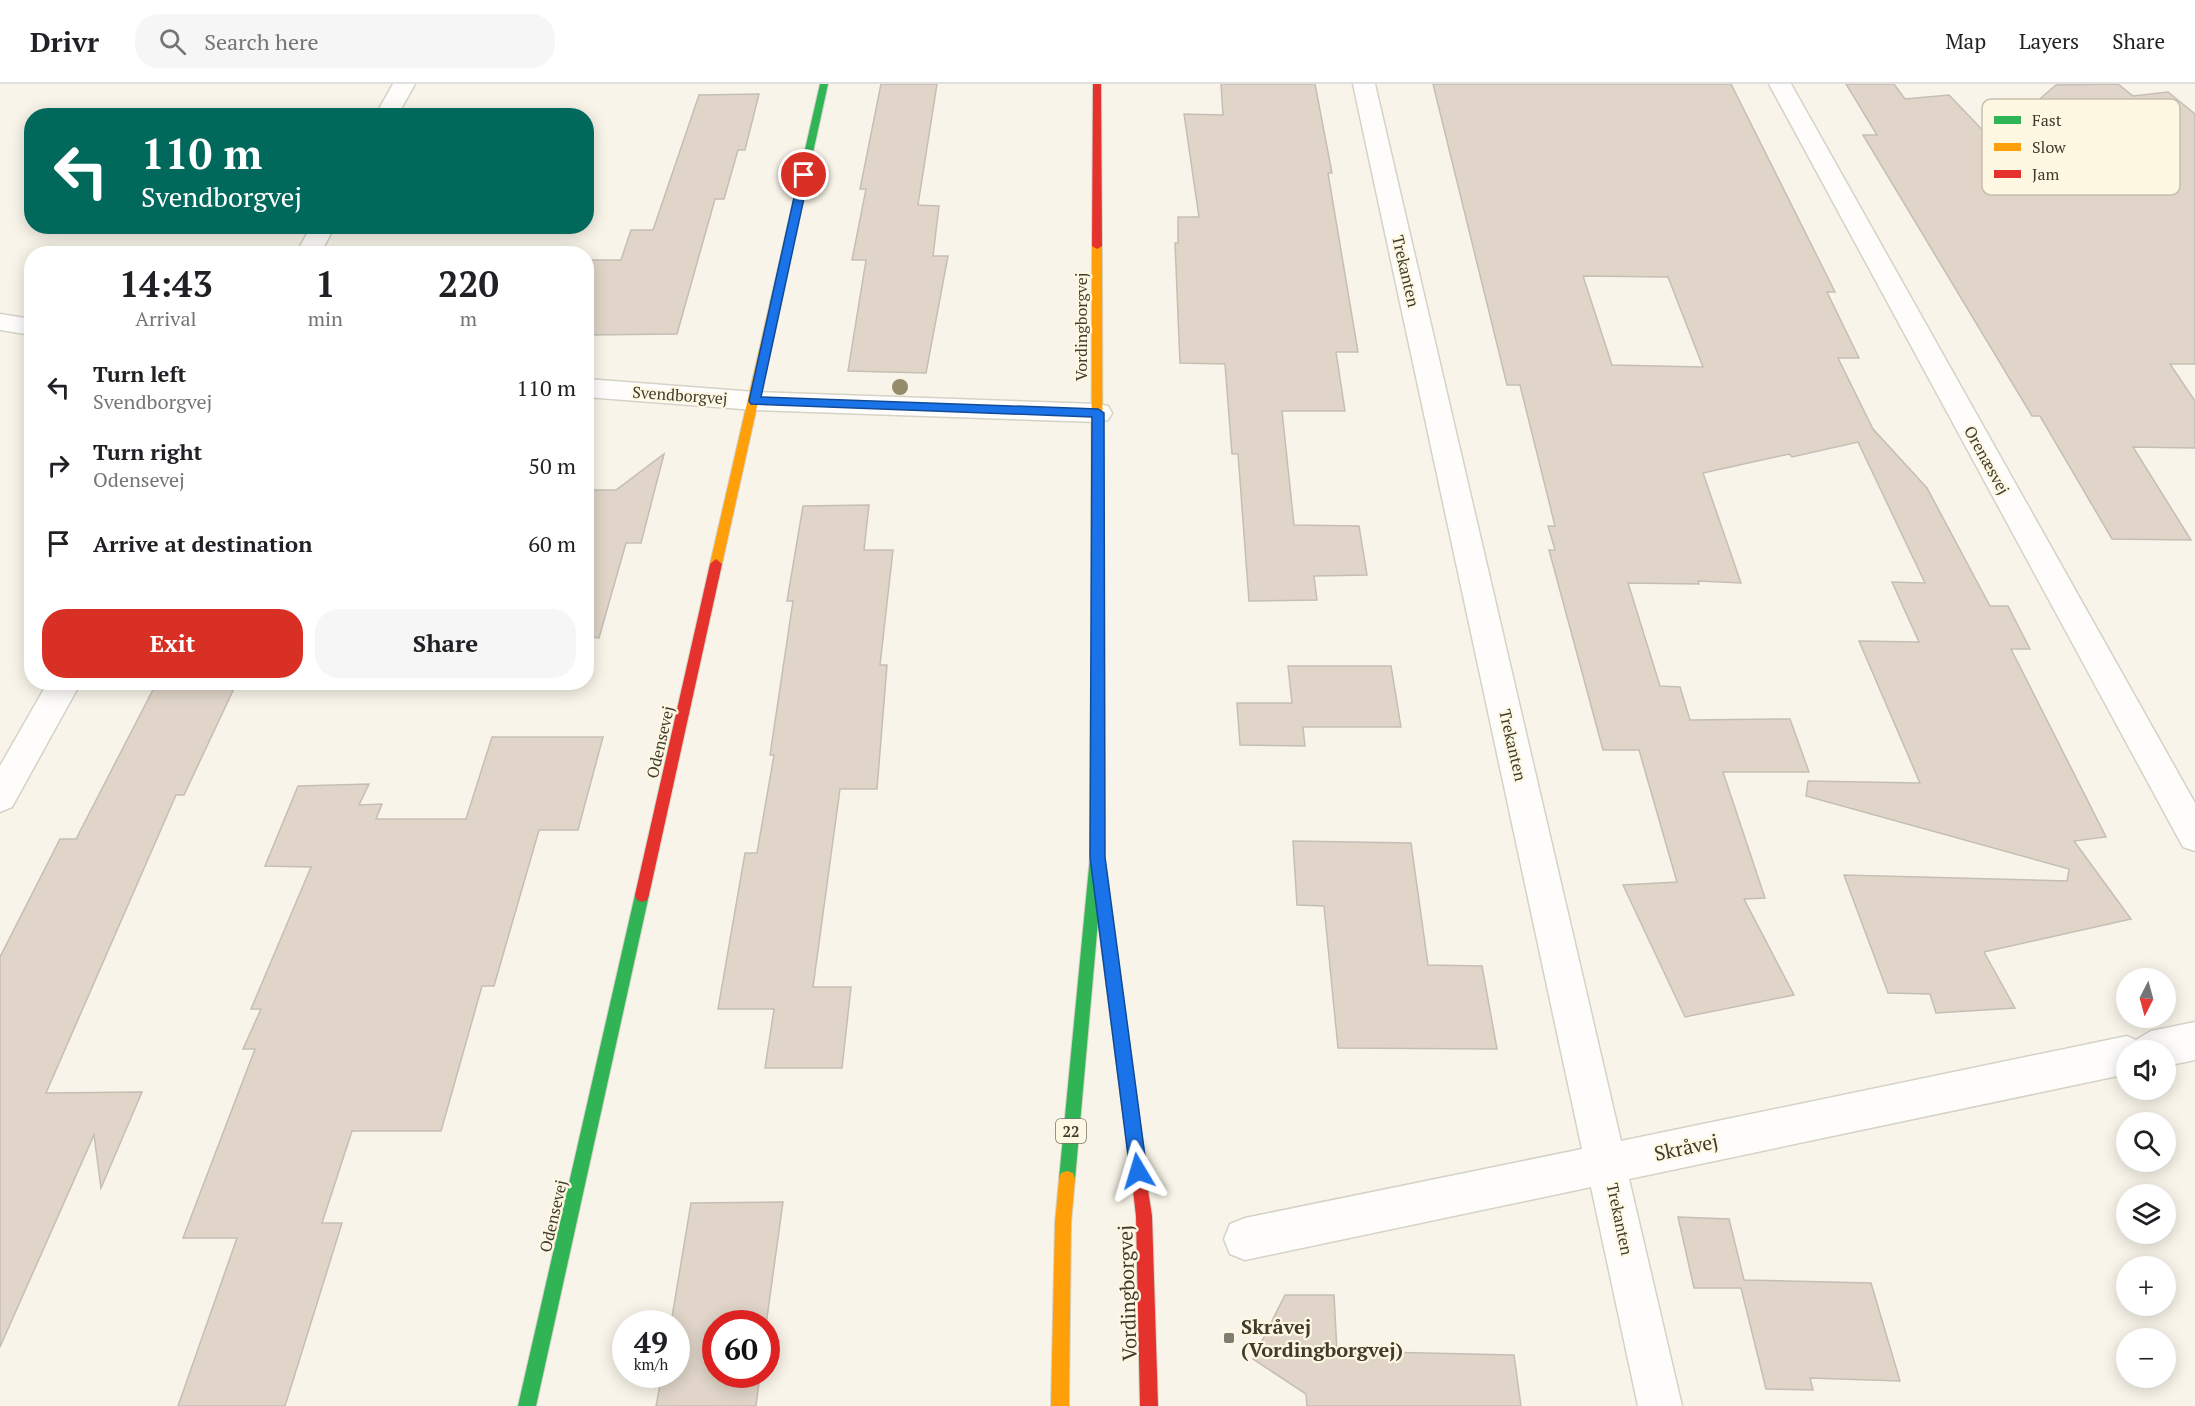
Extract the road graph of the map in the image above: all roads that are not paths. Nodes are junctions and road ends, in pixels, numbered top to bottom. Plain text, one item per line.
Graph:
1 (404, 84) edge
2 (824, 84) edge
3 (1097, 84) edge
4 (1364, 84) edge
5 (1779, 84) edge
6 (390, 108) edge
7 (0, 322) edge
8 (24, 326) edge
9 (594, 389) edge
10 (754, 401) junction
11 (1098, 413) junction
12 (60, 690) edge
13 (0, 797) edge
14 (2195, 836) edge
15 (1097, 857) junction
16 (2195, 1041) edge
17 (2176, 1045) edge
18 (2116, 1057) edge
19 (1608, 1163) junction
20 (1245, 1239) dead end
21 (527, 1406) edge
22 (1060, 1406) edge
23 (1149, 1406) edge
24 (1660, 1406) edge

1 - 6 street
2 - 10 main road, Odensevej
3 - 11 main road, Vordingborgvej / 22
4 - 19 street, Trekanten
5 - 14 street, Orenæsvej
7 - 8 street
9 - 10 street, Svendborgvej
10 - 11 street, Svendborgvej
10 - 21 main road, Odensevej
11 - 15 main road, Vordingborgvej / 22
12 - 13 street
15 - 22 main road, Vordingborgvej / 22
15 - 23 main road, Vordingborgvej / 22
16 - 17 street
18 - 19 street, Skråvej
19 - 20 street, Skråvej
19 - 24 street, Trekanten

